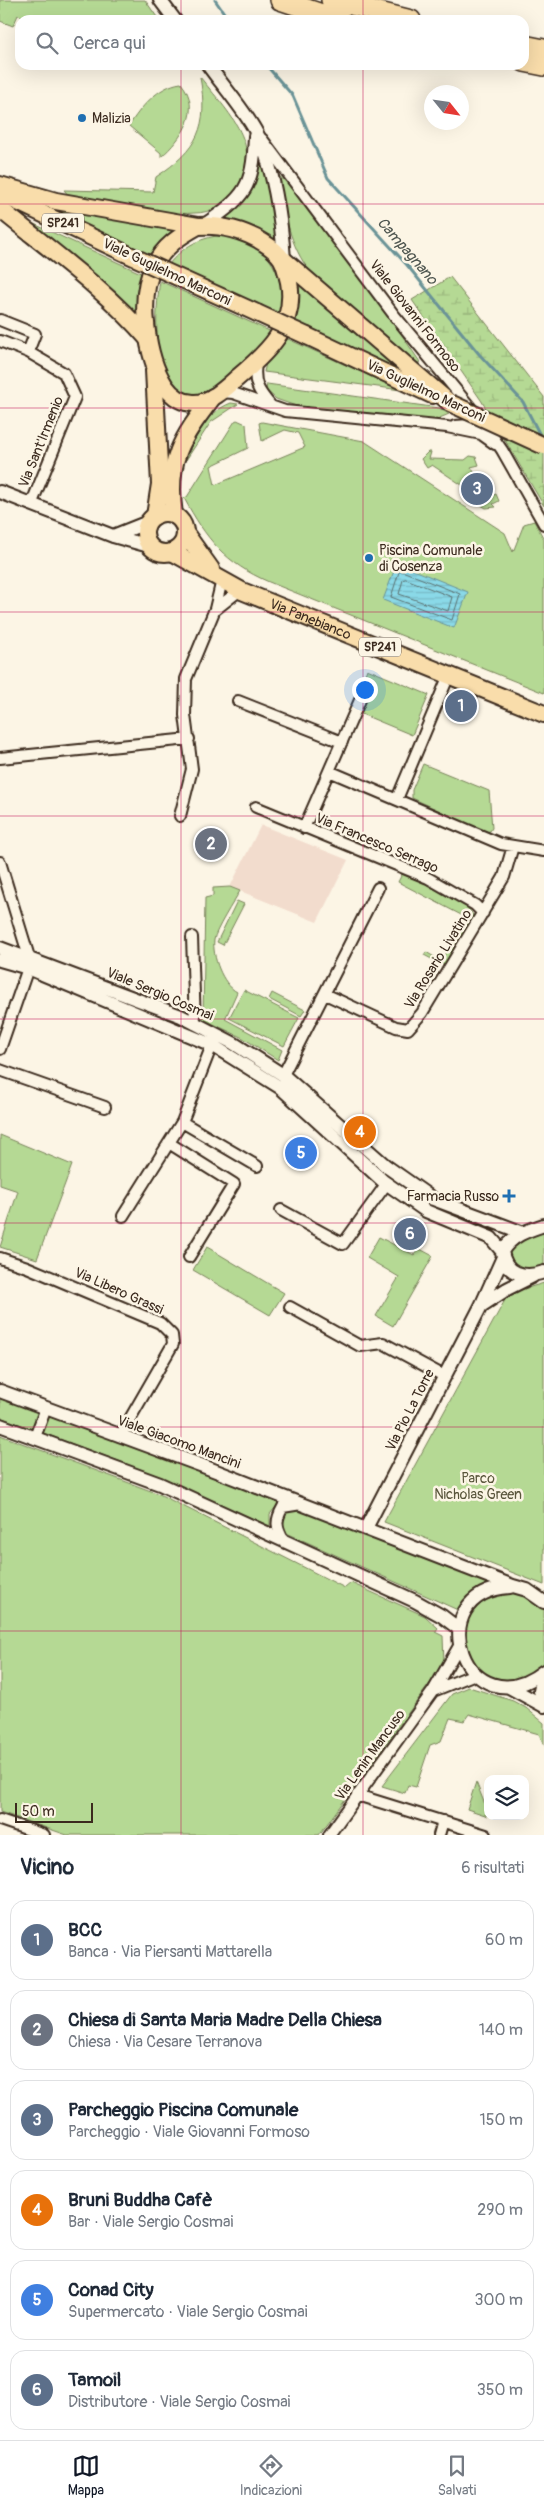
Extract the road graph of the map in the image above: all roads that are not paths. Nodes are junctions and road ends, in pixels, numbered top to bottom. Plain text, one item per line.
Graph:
1 (160, 0) edge
2 (280, 0) edge
3 (336, 7) edge
4 (171, 15) edge
5 (382, 15) edge
6 (529, 45) edge
7 (544, 49) edge
8 (529, 63) edge
9 (544, 66) edge
10 (212, 70) edge
11 (255, 131) junction
12 (0, 185) edge
13 (0, 193) edge
14 (0, 209) edge
15 (201, 226) junction
16 (284, 260) junction
17 (0, 320) edge
18 (307, 336) joint
19 (148, 339) junction
20 (0, 341) edge
21 (28, 352) junction
22 (256, 362) junction
23 (154, 363) junction
24 (217, 394) junction
25 (450, 403) junction
26 (272, 407) junction
27 (484, 424) junction
28 (447, 427) junction
29 (544, 446) edge
30 (502, 450) junction
31 (0, 492) edge
32 (31, 505) junction
33 (174, 515) junction
34 (152, 519) junction
35 (544, 524) edge
36 (186, 534) junction
37 (113, 536) junction
38 (149, 546) junction
39 (172, 552) junction
40 (219, 579) junction
41 (240, 590) junction
42 (215, 609) junction
43 (449, 675) junction
44 (360, 700) dead end
45 (238, 701) dead end
46 (544, 714) edge
47 (189, 739) junction
48 (342, 742) junction
49 (0, 758) edge
50 (329, 771) junction
51 (397, 799) junction
52 (256, 807) dead end
53 (180, 816) dead end
54 (304, 828) junction
55 (513, 846) junction
56 (544, 850) edge
57 (0, 862) edge
58 (378, 888) dead end
59 (483, 913) junction
60 (192, 938) dead end
61 (0, 948) edge
62 (0, 960) edge
63 (29, 963) junction
64 (325, 994) junction
65 (195, 1024) junction
66 (212, 1045) junction
67 (0, 1049) edge
68 (0, 1070) edge
69 (283, 1075) junction
70 (105, 1107) dead end
71 (182, 1122) junction
72 (169, 1143) junction
73 (257, 1166) dead end
74 (387, 1183) junction
75 (281, 1210) dead end
76 (123, 1216) dead end
77 (544, 1225) edge
78 (521, 1232) junction
79 (502, 1254) junction
80 (190, 1257) dead end
81 (0, 1258) edge
82 (538, 1274) edge
83 (481, 1306) junction
84 (290, 1307) dead end
85 (444, 1376) junction
86 (0, 1391) edge
87 (46, 1408) junction
88 (0, 1425) edge
89 (120, 1436) junction
90 (35, 1438) junction
91 (300, 1504) junction
92 (366, 1528) junction
93 (284, 1541) junction
94 (513, 1586) junction
95 (544, 1602) edge
96 (459, 1629) junction
97 (459, 1646) junction
98 (544, 1672) edge
99 (475, 1674) junction
100 (509, 1687) junction
101 (433, 1691) junction
102 (544, 1698) edge
103 (544, 1706) edge
104 (357, 1795) junction
105 (0, 1820) edge
106 (443, 1822) junction
107 (44, 1835) edge
108 (329, 1835) edge
109 (439, 1835) edge
110 (486, 1835) edge

1 - 4 street
2 - 3 highway
3 - 5 highway
6 - 7 highway
8 - 9 highway
10 - 11 street
11 - 15 street
11 - 16 street
11 - 27 street, Viale Giovanni Formoso
12 - 15 main road
13 - 18 main road, Viale Guglielmo Marconi / SP241, bridge
14 - 19 main road
15 - 16 main road
15 - 19 main road
16 - 22 main road
16 - 25 main road
17 - 21 street
18 - 25 main road, Via Guglielmo Marconi / SP241
19 - 23 main road
20 - 21 street, Via Sant'Irmenio
21 - 32 street, Via Sant'Irmenio
22 - 24 main road
22 - 26 street
23 - 24 main road
23 - 34 main road
24 - 26 street
24 - 33 main road
25 - 29 main road, Via Guglielmo Marconi / SP241, bridge
26 - 28 street
27 - 28 street
27 - 30 street, Viale Giovanni Formoso
28 - 30 street
30 - 35 street, Viale Giovanni Formoso
31 - 32 street
32 - 37 street
33 - 34 main road
33 - 36 main road
34 - 37 street
34 - 38 main road
36 - 39 main road
36 - 40 main road, Via Panebianco
37 - 38 street
38 - 39 main road
39 - 40 main road, Via Panebianco
40 - 41 main road, Via Panebianco / SP241
40 - 42 street
41 - 42 street
41 - 43 main road, Via Panebianco / SP241
42 - 47 street
43 - 46 main road, Via Panebianco / SP241
43 - 51 street
44 - 48 street
45 - 48 street
47 - 49 street
47 - 53 street
48 - 50 street
50 - 51 street
50 - 54 street
51 - 55 street
52 - 54 street, Via Francesco Serrago
54 - 59 street, Via Francesco Serrago
55 - 56 street
55 - 59 street, Via Rosario Livatino
57 - 63 street
58 - 64 street
59 - 64 street, Via Rosario Livatino
60 - 65 street
61 - 63 street, Viale Sergio Cosmai
62 - 63 street, Viale Sergio Cosmai
63 - 65 street, Viale Sergio Cosmai
63 - 66 street, Viale Sergio Cosmai
63 - 67 street
64 - 69 street
65 - 69 street, Viale Sergio Cosmai
66 - 71 street
66 - 74 street, Viale Sergio Cosmai
68 - 70 street
69 - 78 street, Viale Sergio Cosmai
71 - 72 street
71 - 73 street
72 - 76 street
72 - 80 street
74 - 75 street
74 - 79 street, Viale Sergio Cosmai
77 - 78 street
78 - 79 street
79 - 82 street, Viale Sergio Cosmai
79 - 83 street, Via Pio La Torre
81 - 89 street, Via Libero Grassi
82 - 83 street, Via Pio La Torre
83 - 85 street, Via Pio La Torre
84 - 85 street
85 - 92 street, Via Pio La Torre
86 - 87 street, Viale Giacomo Mancini
87 - 89 street, Viale Giacomo Mancini
87 - 90 street
88 - 90 street
89 - 91 street, Viale Giacomo Mancini
90 - 93 street
91 - 92 street, Viale Giacomo Mancini
91 - 93 street
92 - 94 street, Viale Giacomo Mancini
93 - 96 street
94 - 95 street, Viale Giacomo Mancini
94 - 96 street
96 - 97 street
97 - 99 street
97 - 101 street, Via Lenin Mancuso
98 - 100 street
98 - 102 street
99 - 100 street
99 - 101 street
100 - 103 street
101 - 104 street, Via Lenin Mancuso
104 - 106 street
104 - 108 street, Via Lenin Mancuso
105 - 107 street
106 - 109 street
106 - 110 street

